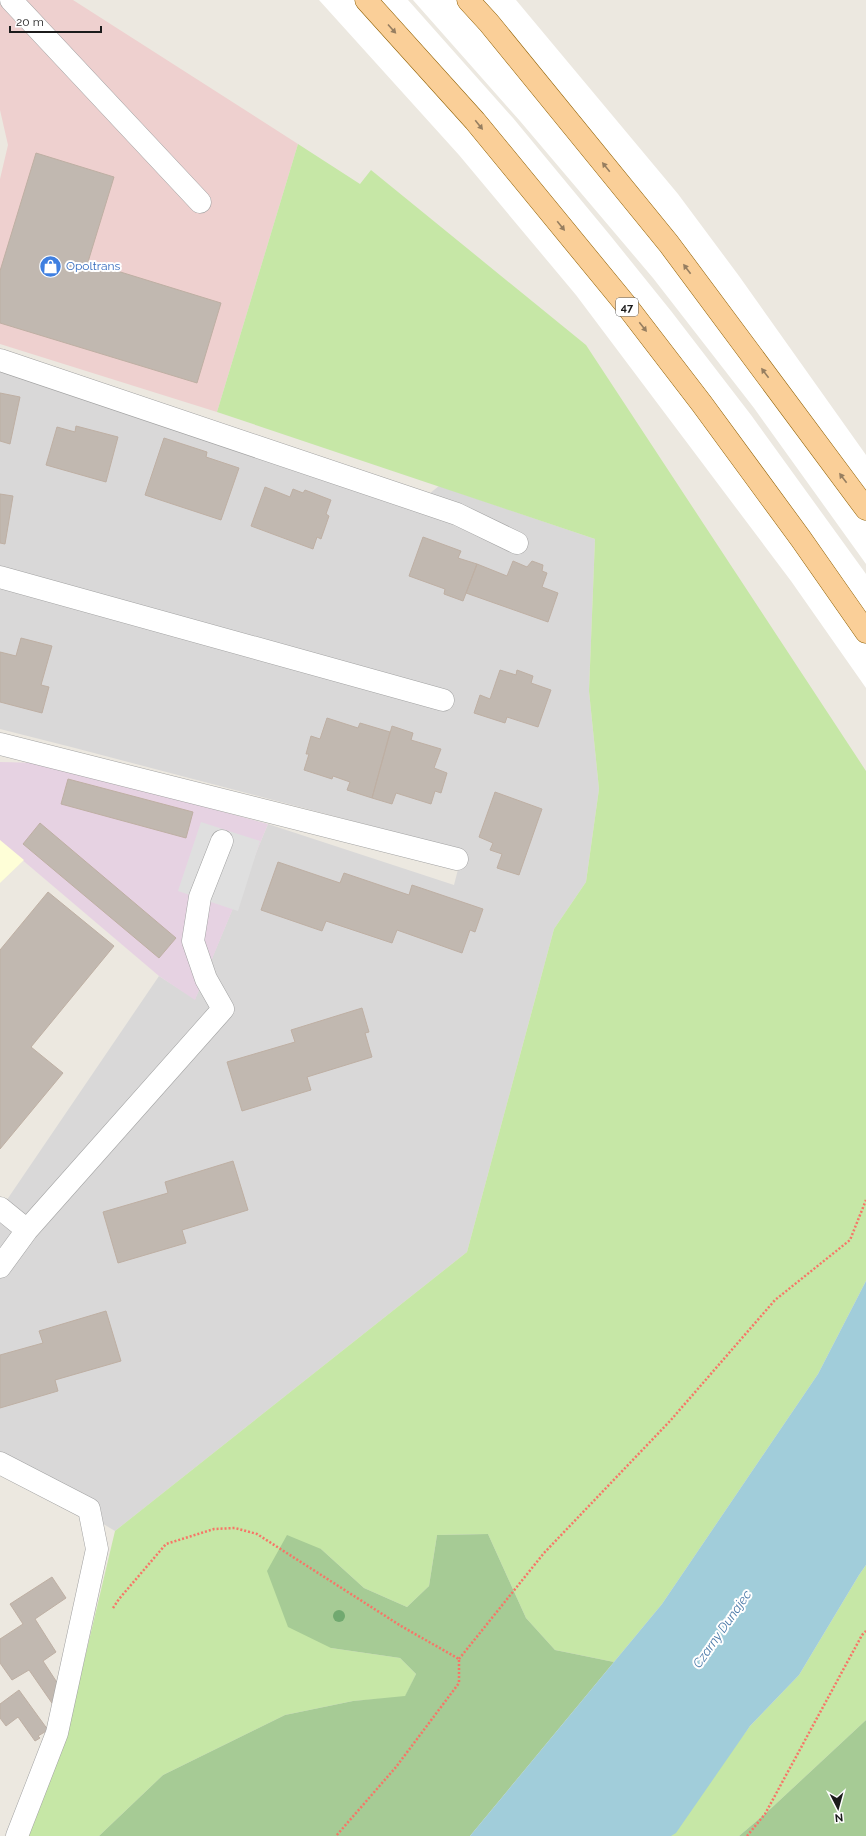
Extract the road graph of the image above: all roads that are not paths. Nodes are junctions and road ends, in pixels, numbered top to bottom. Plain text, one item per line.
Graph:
1 (11, 0) edge
2 (366, 0) edge
3 (468, 0) edge
4 (200, 202) dead end
5 (0, 360) edge
6 (866, 509) edge
7 (517, 543) dead end
8 (0, 577) edge
9 (866, 632) edge
10 (444, 700) dead end
11 (0, 744) edge
12 (222, 840) dead end
13 (457, 859) dead end
14 (0, 1208) edge
15 (27, 1230) junction
16 (0, 1267) edge
17 (0, 1463) edge
18 (16, 1836) edge

1 - 4 street
2 -> 9 main road, 47
6 -> 3 main road
5 - 7 street
8 - 10 street
11 - 13 street
12 - 15 street
14 - 15 street
15 - 16 street
17 - 18 street

